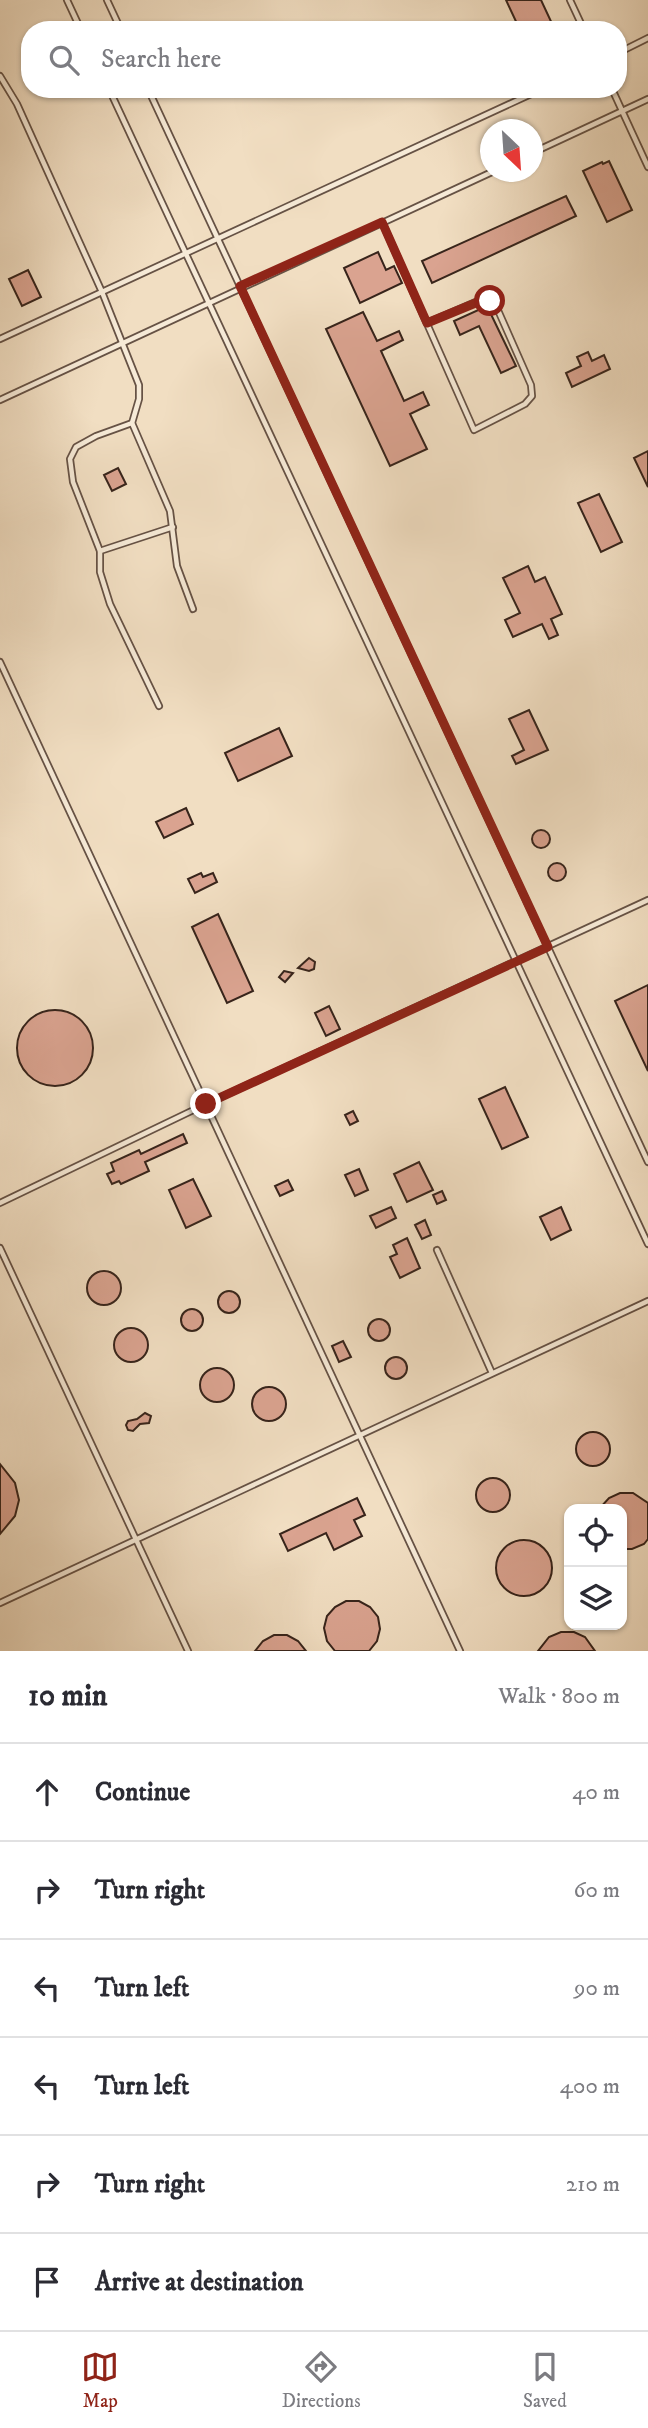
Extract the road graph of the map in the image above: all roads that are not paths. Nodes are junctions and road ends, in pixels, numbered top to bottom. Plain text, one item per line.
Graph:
1 (67, 0) edge
2 (107, 0) edge
3 (570, 0) edge
4 (77, 21) edge
5 (117, 21) edge
6 (580, 21) edge
7 (648, 38) edge
8 (627, 48) edge
9 (0, 76) edge
10 (113, 98) edge
11 (152, 98) edge
12 (523, 98) edge
13 (616, 98) edge
14 (648, 99) edge
15 (622, 112) junction
16 (543, 148) edge
17 (648, 167) edge
18 (480, 177) edge
19 (382, 222) junction
20 (218, 239) junction
21 (186, 254) junction
22 (240, 286) junction
23 (102, 292) junction
24 (208, 301) junction
25 (427, 323) junction
26 (0, 338) edge
27 (122, 342) junction
28 (0, 400) edge
29 (132, 423) junction
30 (173, 527) junction
31 (100, 551) junction
32 (193, 609) dead end
33 (0, 662) edge
34 (159, 706) dead end
35 (648, 900) edge
36 (548, 947) junction
37 (517, 962) junction
38 (206, 1104) junction
39 (648, 1162) edge
40 (0, 1203) edge
41 (648, 1244) edge
42 (0, 1248) edge
43 (438, 1250) dead end
44 (648, 1301) edge
45 (492, 1373) junction
46 (359, 1435) junction
47 (134, 1538) junction
48 (0, 1603) edge
49 (188, 1651) edge
50 (460, 1651) edge

1 - 4 lane
2 - 5 lane
3 - 6 lane
7 - 8 lane
9 - 23 lane
10 - 21 lane
11 - 20 lane
12 - 20 lane
13 - 15 lane
14 - 15 lane
15 - 16 lane
15 - 17 lane
18 - 19 lane
19 - 22 lane
19 - 25 lane
20 - 21 lane
20 - 22 lane
21 - 23 lane
21 - 24 lane
22 - 24 lane
22 - 36 lane
23 - 26 lane
23 - 27 lane
24 - 27 lane
24 - 37 lane
25 - 25 lane
27 - 28 lane
27 - 29 lane
29 - 30 lane
29 - 31 lane
30 - 31 lane
30 - 32 lane
31 - 34 lane
33 - 38 lane
35 - 36 lane
36 - 37 lane
36 - 39 lane
37 - 38 lane
37 - 41 lane
38 - 40 lane
38 - 46 lane
42 - 47 lane
43 - 45 lane
44 - 45 lane
45 - 46 lane
46 - 47 lane
46 - 50 lane
47 - 48 lane
47 - 49 lane

